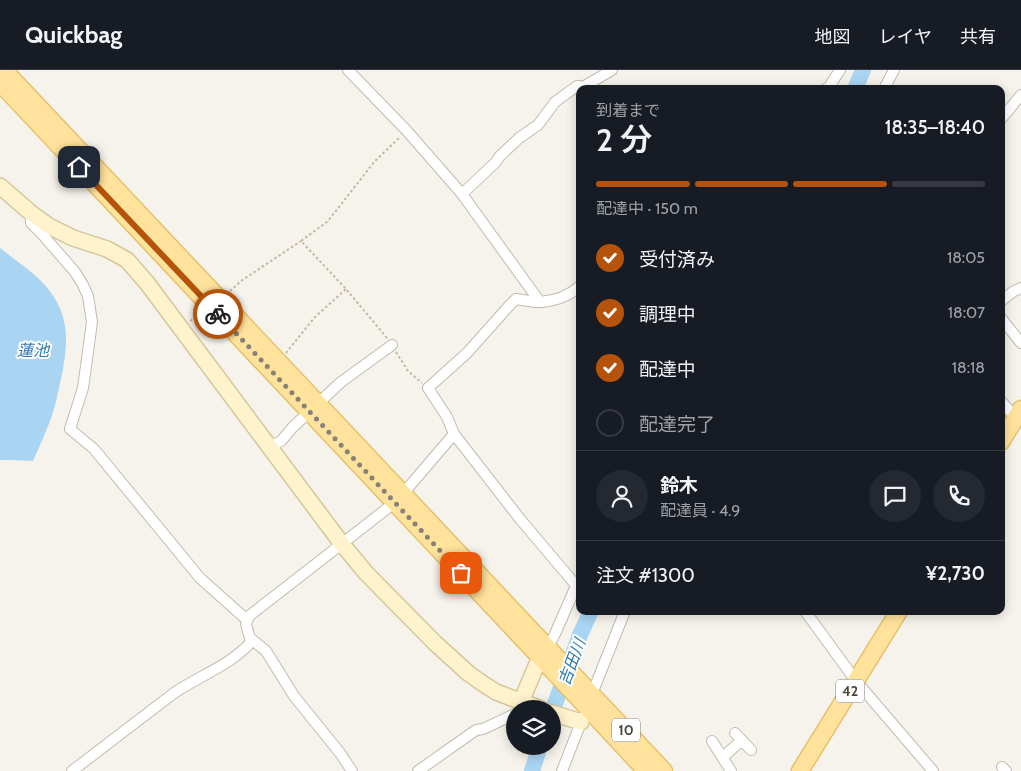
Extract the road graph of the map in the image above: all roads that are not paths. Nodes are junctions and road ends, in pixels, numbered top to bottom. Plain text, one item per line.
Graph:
1 (4, 70) edge
2 (348, 70) edge
3 (612, 70) edge
4 (840, 70) edge
5 (893, 70) edge
6 (0, 83) edge
7 (588, 85) edge
8 (830, 85) edge
9 (886, 85) edge
10 (576, 87) edge
11 (1021, 95) edge
12 (1005, 114) edge
13 (0, 186) edge
14 (462, 194) junction
15 (31, 213) junction
16 (1021, 288) edge
17 (576, 289) edge
18 (1005, 298) edge
19 (540, 302) junction
20 (1005, 323) edge
21 (1021, 344) edge
22 (392, 345) dead end
23 (1005, 404) edge
24 (314, 408) junction
25 (1018, 413) edge
26 (454, 434) junction
27 (1005, 435) edge
28 (269, 447) junction
29 (398, 498) junction
30 (342, 544) junction
31 (576, 586) edge
32 (576, 592) edge
33 (620, 615) edge
34 (808, 615) edge
35 (897, 615) edge
36 (247, 620) junction
37 (250, 638) junction
38 (547, 655) junction
39 (856, 681) junction
40 (587, 698) junction
41 (511, 700) edge
42 (528, 700) edge
43 (561, 716) edge
44 (506, 718) edge
45 (577, 721) junction
46 (712, 741) dead end
47 (751, 750) dead end
48 (723, 757) junction
49 (72, 771) edge
50 (352, 771) edge
51 (418, 771) edge
52 (562, 771) edge
53 (646, 771) edge
54 (664, 771) edge
55 (731, 771) edge
56 (800, 771) edge
57 (933, 771) edge

1 - 24 main road, 10
2 - 14 street
3 - 7 street
4 - 8 street
5 - 9 street
6 - 24 main road, 10
10 - 14 street
11 - 12 street
13 - 15 street
14 - 19 street
15 - 28 street
15 - 36 street
16 - 18 street
17 - 19 street
19 - 26 street
20 - 21 street
22 - 24 street
23 - 25 street
24 - 28 street
24 - 29 main road, 10
25 - 27 main road
26 - 29 street
26 - 31 street
28 - 30 street
29 - 30 street
29 - 38 main road, 10
30 - 36 street
30 - 41 street
32 - 38 street
33 - 40 street
34 - 39 street
35 - 39 main road, 42
36 - 37 street
37 - 49 street
37 - 50 street
38 - 40 main road, 10
38 - 42 street
39 - 56 main road, 42
39 - 57 street
40 - 45 street
40 - 53 main road, 10
40 - 54 main road, 10
43 - 45 street
44 - 51 street
45 - 52 street
46 - 48 street
47 - 48 street
48 - 55 street

